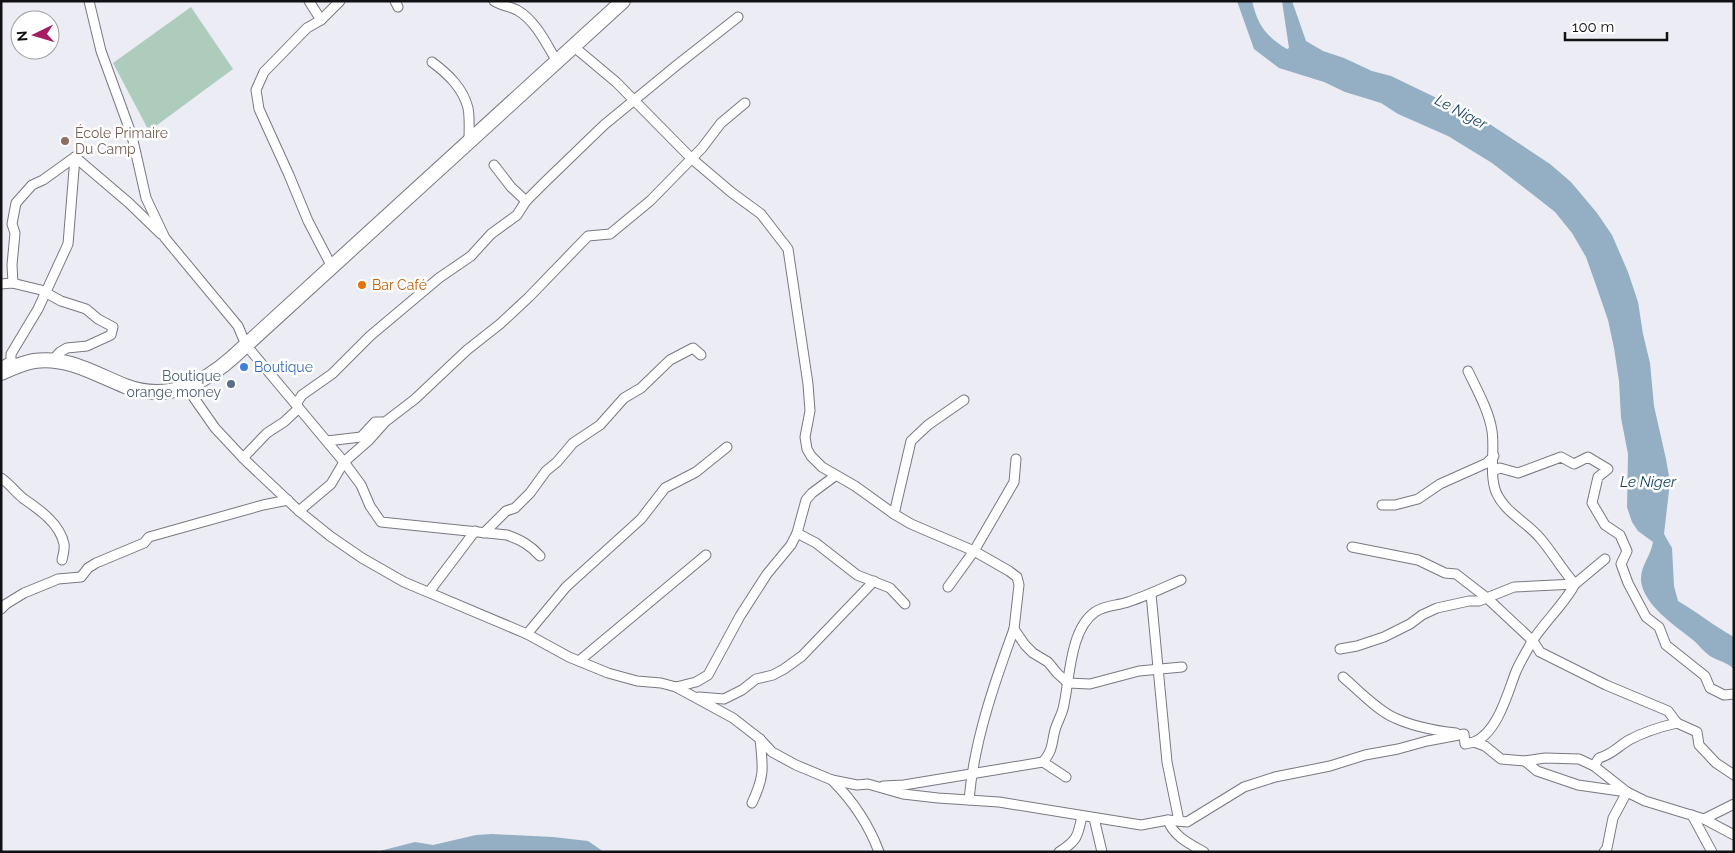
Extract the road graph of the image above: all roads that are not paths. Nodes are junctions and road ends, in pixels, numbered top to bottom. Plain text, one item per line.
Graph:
1 (89, 1) edge
2 (309, 1) edge
3 (340, 1) edge
4 (494, 1) edge
5 (622, 1) edge
6 (515, 5) edge
7 (738, 18) dead end
8 (321, 20) junction
9 (573, 46) junction
10 (556, 60) junction
11 (432, 62) dead end
12 (634, 101) junction
13 (745, 103) dead end
14 (469, 140) junction
15 (75, 157) junction
16 (691, 158) junction
17 (494, 165) dead end
18 (526, 202) junction
19 (165, 238) junction
20 (332, 267) junction
21 (13, 283) junction
22 (1, 284) edge
23 (44, 293) junction
24 (246, 345) junction
25 (701, 354) dead end
26 (52, 361) junction
27 (1, 367) edge
28 (1468, 371) dead end
29 (1, 373) edge
30 (187, 388) junction
31 (964, 400) dead end
32 (297, 406) junction
33 (385, 422) junction
34 (327, 441) junction
35 (727, 448) dead end
36 (1494, 456) junction
37 (243, 458) junction
38 (1016, 459) dead end
39 (344, 462) junction
40 (1493, 471) junction
41 (835, 476) junction
42 (1, 478) edge
43 (288, 500) junction
44 (1382, 505) dead end
45 (299, 511) junction
46 (894, 514) junction
47 (479, 532) junction
48 (797, 532) junction
49 (1352, 547) dead end
50 (974, 551) junction
51 (706, 555) dead end
52 (540, 556) dead end
53 (62, 560) dead end
54 (1605, 560) dead end
55 (1181, 580) dead end
56 (874, 581) junction
57 (1575, 584) junction
58 (948, 587) dead end
59 (429, 592) junction
60 (1151, 594) junction
61 (1486, 598) junction
62 (905, 604) dead end
63 (1, 610) edge
64 (1014, 628) junction
65 (527, 634) junction
66 (1533, 641) junction
67 (1340, 649) dead end
68 (579, 661) junction
69 (1182, 667) dead end
70 (1158, 669) junction
71 (1343, 677) dead end
72 (1068, 682) junction
73 (676, 687) junction
74 (1734, 694) edge
75 (694, 697) junction
76 (1677, 723) junction
77 (1464, 734) junction
78 (760, 739) junction
79 (1474, 742) junction
80 (1525, 761) junction
81 (1043, 762) junction
82 (1594, 766) junction
83 (971, 774) junction
84 (1734, 775) edge
85 (1066, 777) dead end
86 (832, 780) junction
87 (868, 784) junction
88 (1627, 792) junction
89 (968, 800) junction
90 (752, 803) dead end
91 (1734, 804) edge
92 (1692, 815) junction
93 (1082, 816) junction
94 (1094, 818) junction
95 (1704, 819) junction
96 (1168, 820) junction
97 (1179, 821) junction
98 (1734, 835) edge
99 (879, 852) edge
100 (1058, 852) edge
101 (1102, 852) edge
102 (1204, 852) edge
103 (1604, 852) edge
104 (1712, 852) edge

1 - 19 street
2 - 8 street
3 - 8 street
4 - 6 street
5 - 9 highway
6 - 10 street
7 - 12 street
8 - 20 street
9 - 10 highway
9 - 12 street
10 - 14 highway
11 - 14 street
12 - 16 street
12 - 18 street
13 - 16 street
14 - 20 highway
15 - 19 street
15 - 21 street
15 - 23 street
16 - 33 street
16 - 41 street
17 - 18 street
18 - 32 street
19 - 24 street
20 - 24 highway
21 - 22 street
21 - 23 street
23 - 26 street
23 - 27 street
24 - 30 highway
24 - 32 street
25 - 47 street
26 - 29 highway
26 - 30 highway
28 - 36 street
30 - 37 street
31 - 46 street
32 - 34 street
32 - 37 street
33 - 34 street
33 - 39 street
34 - 39 street
35 - 65 street
36 - 40 street
36 - 44 street
37 - 43 street
38 - 50 street
39 - 45 street
39 - 47 street
40 - 57 street
40 - 74 street
41 - 46 street
41 - 48 street
42 - 53 street
43 - 45 street
43 - 63 street
45 - 59 street
46 - 50 street
47 - 52 street
47 - 59 street
48 - 56 street
48 - 73 street
49 - 61 street
50 - 58 street
50 - 64 street
51 - 68 street
54 - 57 street
55 - 60 street
56 - 62 street
56 - 75 street
57 - 61 street
57 - 66 street
59 - 65 street
60 - 70 street
60 - 72 street
61 - 66 street
61 - 67 street
64 - 72 street
64 - 83 street
65 - 68 street
66 - 76 street
66 - 79 street
68 - 73 street
69 - 70 street
70 - 72 street
70 - 97 street
71 - 77 street
72 - 81 street
73 - 75 street
75 - 78 street
76 - 82 street
76 - 84 street
77 - 79 street
77 - 97 street
78 - 86 street
78 - 90 street
79 - 80 street
80 - 82 street
80 - 88 street
81 - 83 street
81 - 85 street
82 - 88 street
83 - 87 street
83 - 89 street
86 - 87 street
86 - 99 street
87 - 89 street
88 - 92 street
88 - 103 street
89 - 93 street
91 - 95 street
92 - 95 street
92 - 104 street
93 - 94 street
93 - 100 street
94 - 96 street
94 - 101 street
95 - 98 street
96 - 97 street
96 - 102 street

